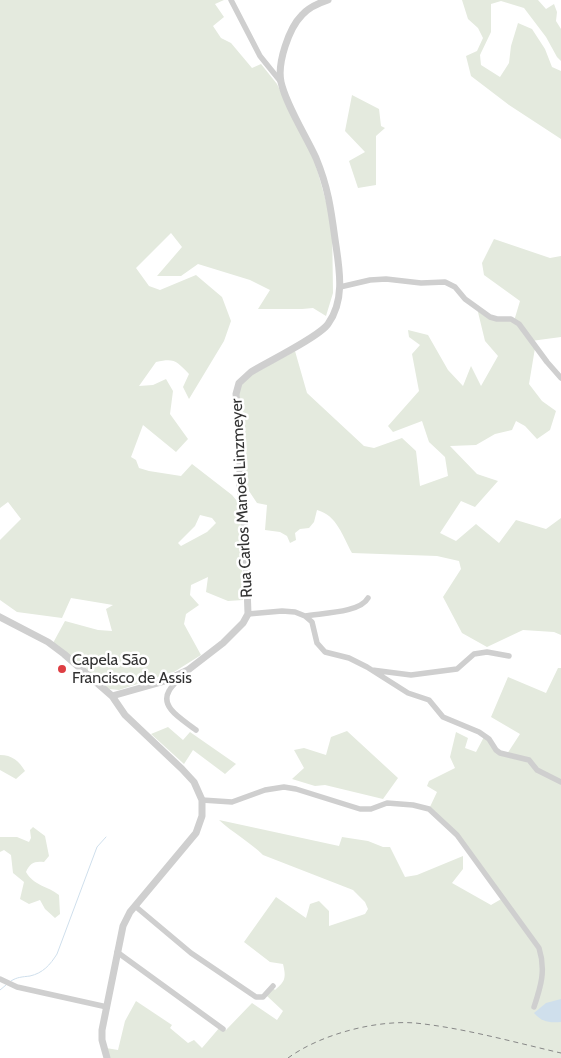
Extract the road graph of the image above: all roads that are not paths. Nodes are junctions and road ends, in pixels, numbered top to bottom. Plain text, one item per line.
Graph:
1 (231, 0) edge
2 (328, 0) edge
3 (281, 82) junction
4 (340, 287) junction
5 (561, 378) edge
6 (368, 598) dead end
7 (248, 614) junction
8 (305, 616) junction
9 (0, 617) edge
10 (508, 656) dead end
11 (188, 670) junction
12 (372, 670) junction
13 (112, 696) junction
14 (196, 730) dead end
15 (561, 782) edge
16 (202, 800) junction
17 (135, 906) junction
18 (117, 952) junction
19 (0, 979) edge
20 (273, 986) dead end
21 (534, 1007) dead end
22 (106, 1008) junction
23 (223, 1029) dead end
24 (107, 1058) edge

1 - 3 street
2 - 3 street, Rua Carlos Manoel Linzmeyer
3 - 4 street, Rua Carlos Manoel Linzmeyer
4 - 5 street
4 - 7 street, Rua Carlos Manoel Linzmeyer
6 - 8 street
7 - 8 street
7 - 11 street, Rua Carlos Manoel Linzmeyer
8 - 12 street
9 - 13 street
10 - 12 street
11 - 13 street, Rua Carlos Manoel Linzmeyer
11 - 14 street
12 - 15 street
13 - 16 street
16 - 17 street
16 - 21 street
17 - 18 street
17 - 20 street
18 - 22 street
18 - 23 street
19 - 22 street
22 - 24 street

